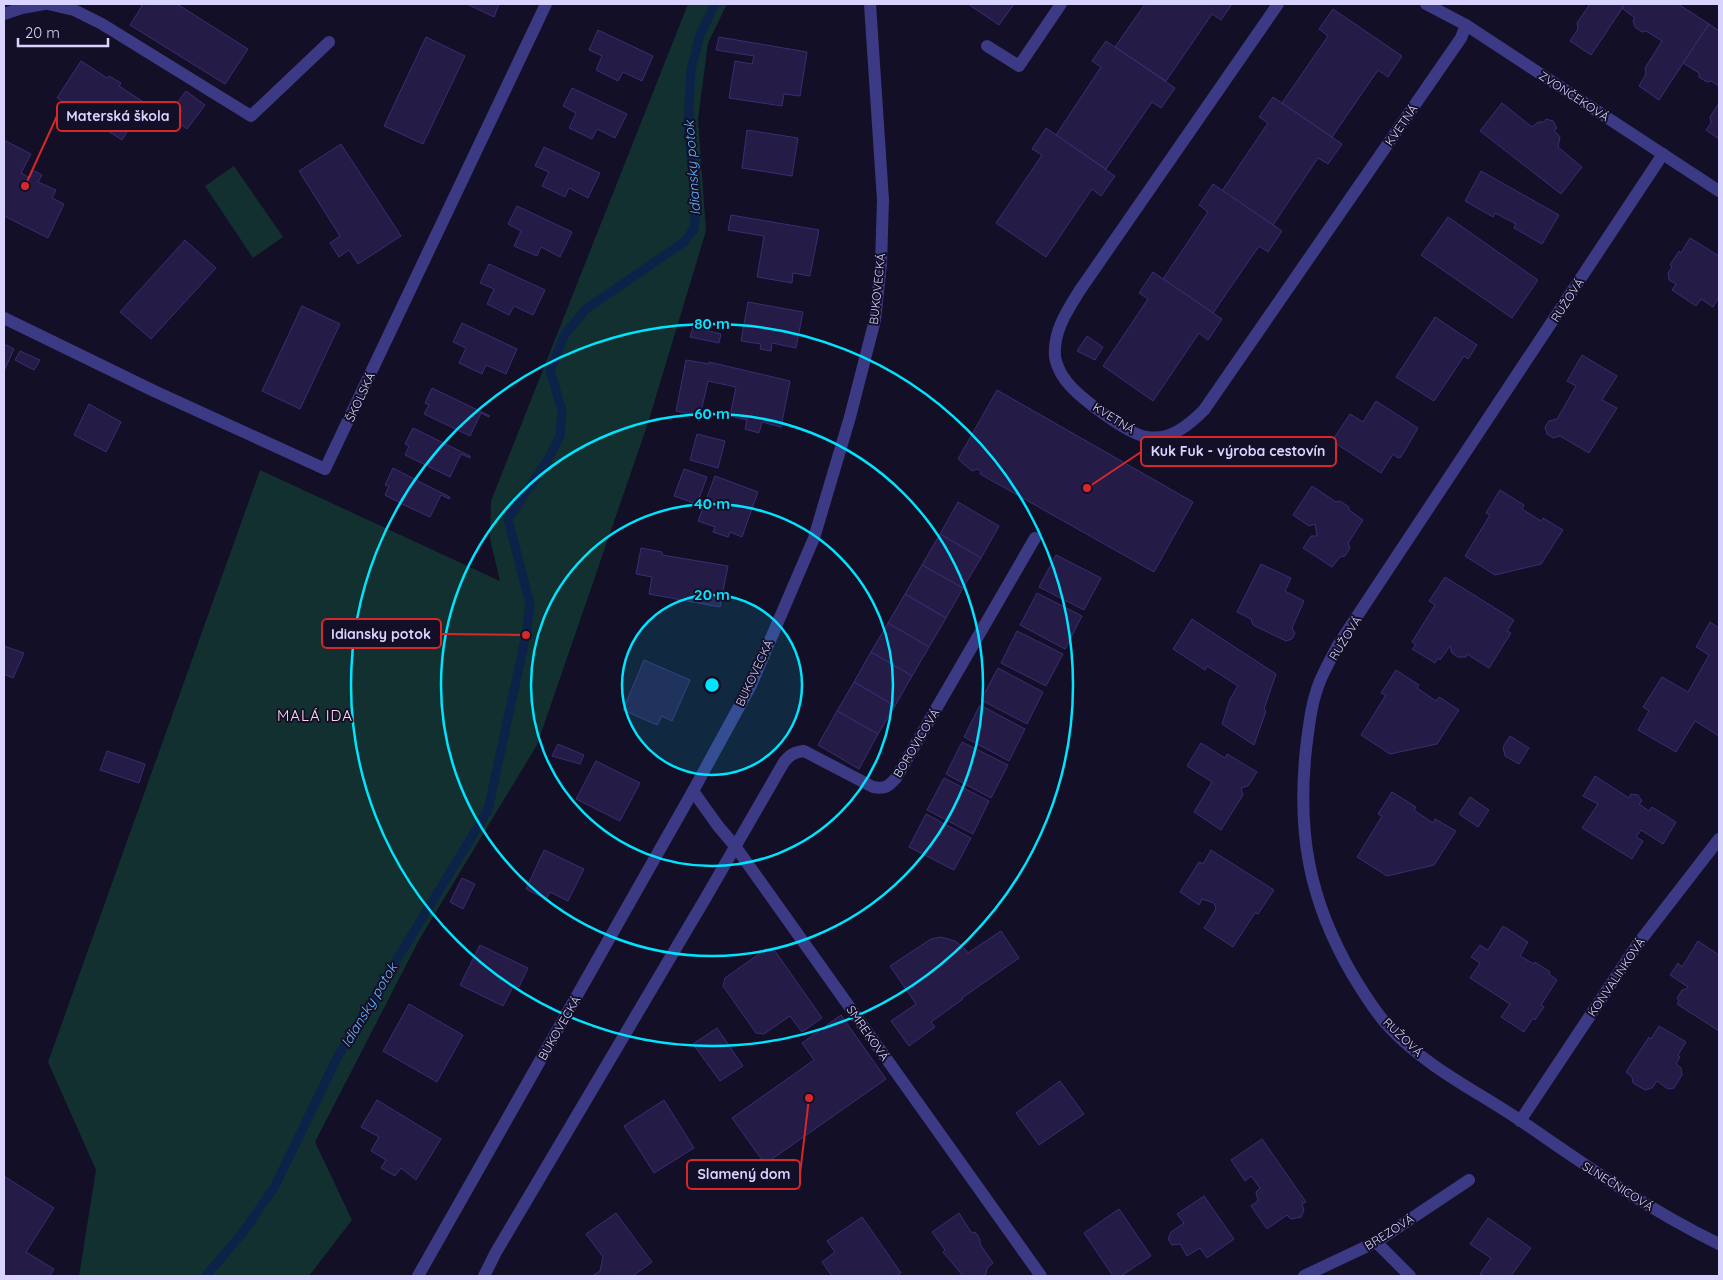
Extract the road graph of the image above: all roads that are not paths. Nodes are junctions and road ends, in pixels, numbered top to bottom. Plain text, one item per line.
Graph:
1 (44, 4) edge
2 (48, 4) edge
3 (546, 4) edge
4 (870, 4) edge
5 (1061, 4) edge
6 (1278, 4) edge
7 (1426, 4) edge
8 (4, 14) edge
9 (1466, 25) junction
10 (329, 42) dead end
11 (987, 46) dead end
12 (1663, 154) junction
13 (1719, 191) edge
14 (4, 318) edge
15 (1035, 538) dead end
16 (694, 791) junction
17 (1719, 839) edge
18 (736, 846) junction
19 (1520, 1120) junction
20 (1469, 1180) dead end
21 (1376, 1242) junction
22 (1719, 1244) edge
23 (418, 1276) edge
24 (484, 1276) edge
25 (1041, 1276) edge
26 (1304, 1276) edge
27 (1410, 1276) edge

1 - 8 street
2 - 10 street
3 - 14 street, ŠKOLSKÁ
4 - 16 street, BUKOVECKÁ
5 - 11 street
6 - 9 street, KVETNÁ
7 - 9 street, ZVONČEKOVÁ
9 - 12 street, ZVONČEKOVÁ
12 - 13 street, ZVONČEKOVÁ
12 - 19 street, RUŽOVÁ
15 - 18 street, BOROVICOVÁ
16 - 18 street, SMREKOVÁ
16 - 23 street, BUKOVECKÁ
17 - 19 street, KONVALINKOVÁ
18 - 24 street
18 - 25 street, SMREKOVÁ
19 - 22 street, SLNEČNICOVÁ
20 - 21 street, BREZOVÁ
21 - 26 street, BREZOVÁ
21 - 27 street

